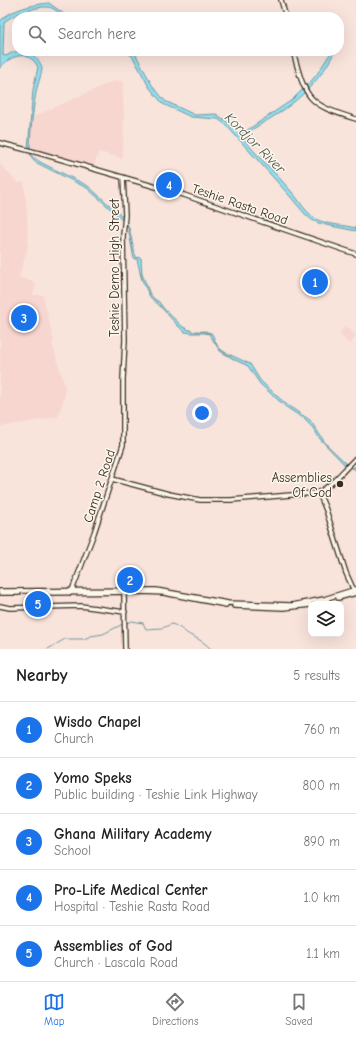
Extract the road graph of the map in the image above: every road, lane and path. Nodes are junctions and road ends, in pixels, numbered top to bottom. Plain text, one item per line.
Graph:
1 (282, 0) edge
2 (285, 12) edge
3 (294, 56) edge
4 (356, 119) edge
5 (0, 143) edge
6 (123, 177) junction
7 (356, 254) edge
8 (124, 360) joint
9 (356, 458) edge
10 (112, 479) junction
11 (318, 493) junction
12 (124, 591) junction
13 (355, 591) edge
14 (0, 592) edge
15 (72, 592) junction
16 (326, 601) edge
17 (308, 605) edge
18 (0, 606) edge
19 (125, 612) junction
20 (125, 649) edge

1 - 2 main road
3 - 4 main road
5 - 6 main road, Teshie Rasta Road
6 - 7 main road, Teshie Rasta Road
6 - 8 main road, Teshie Demo High Street
8 - 10 main road, Camp 2 Road
9 - 11 main road
10 - 11 main road
10 - 15 main road, Camp 2 Road
11 - 13 main road
12 - 13 main road
12 - 15 main road
12 - 17 main road
12 - 19 main road
13 - 16 main road
14 - 15 main road
18 - 19 main road
19 - 20 main road

